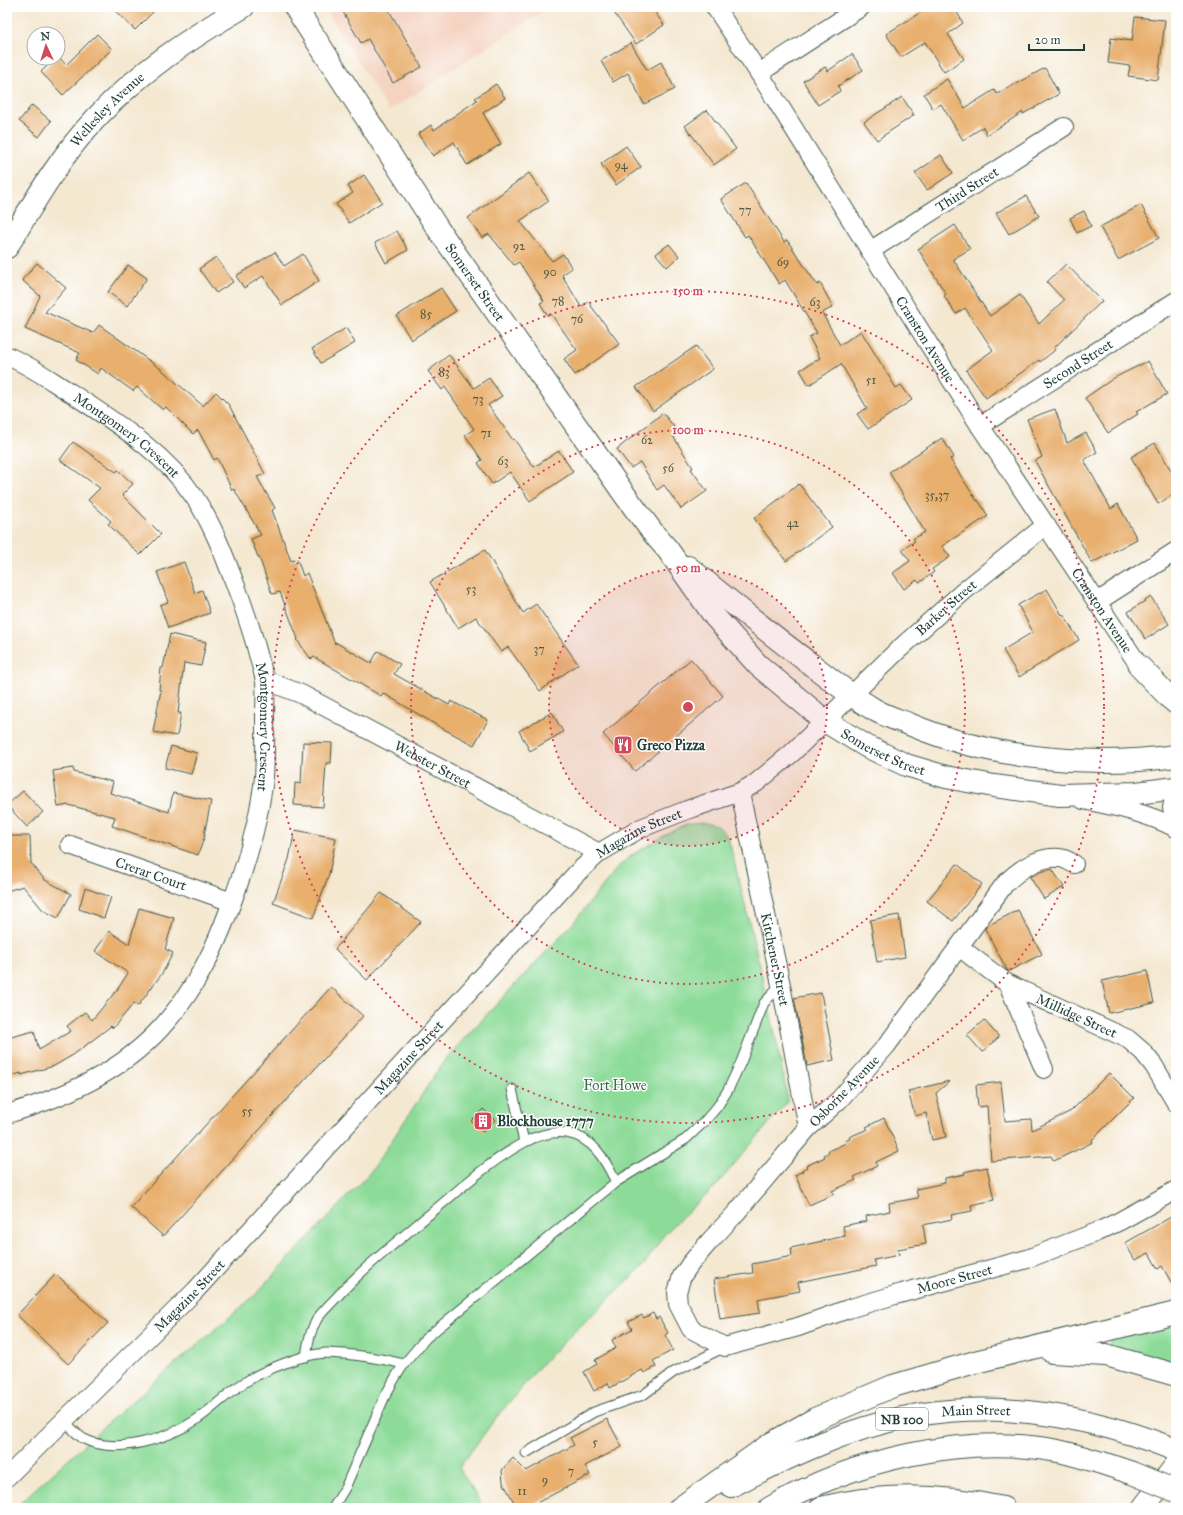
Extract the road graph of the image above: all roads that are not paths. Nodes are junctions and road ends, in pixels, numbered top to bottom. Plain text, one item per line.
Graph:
1 (243, 7) edge
2 (295, 7) edge
3 (715, 7) edge
4 (861, 7) edge
5 (760, 73) junction
6 (1064, 127) dead end
7 (7, 247) edge
8 (870, 251) junction
9 (1176, 301) edge
10 (7, 356) edge
11 (980, 426) junction
12 (1046, 525) junction
13 (668, 550) junction
14 (1176, 551) edge
15 (1097, 602) junction
16 (1140, 667) joint
17 (265, 680) junction
18 (852, 695) junction
19 (1176, 703) edge
20 (825, 722) junction
21 (1176, 756) edge
22 (1176, 788) edge
23 (740, 792) junction
24 (1060, 795) junction
25 (1176, 827) edge
26 (70, 845) dead end
27 (599, 853) junction
28 (1074, 864) dead end
29 (232, 902) junction
30 (959, 947) junction
31 (1008, 984) junction
32 (781, 985) junction
33 (1044, 1069) dead end
34 (512, 1089) dead end
35 (1176, 1103) edge
36 (7, 1114) edge
37 (808, 1128) junction
38 (524, 1142) junction
39 (616, 1182) junction
40 (1176, 1190) edge
41 (1176, 1313) edge
42 (725, 1347) junction
43 (1025, 1350) junction
44 (306, 1357) junction
45 (404, 1364) junction
46 (1176, 1375) edge
47 (64, 1421) junction
48 (1176, 1450) edge
49 (526, 1453) dead end
50 (1176, 1465) edge
51 (7, 1477) edge
52 (1176, 1491) edge
53 (333, 1508) edge
54 (680, 1508) edge
55 (694, 1508) edge
56 (770, 1508) edge
57 (821, 1508) edge
58 (1003, 1508) edge
59 (1143, 1508) edge

1 - 7 main road, Wellesley Avenue
2 - 13 main road, Somerset Street
3 - 5 street, Cranston Avenue
4 - 5 street
5 - 8 street, Cranston Avenue
6 - 8 street, Third Street
8 - 11 street, Cranston Avenue
9 - 11 street, Second Street
10 - 17 street, Montgomery Crescent
11 - 12 street, Cranston Avenue
12 - 15 street, Cranston Avenue
12 - 18 street, Barker Street
13 - 18 main road, Somerset Street
13 - 20 main road, Somerset Street
14 - 15 street
15 - 16 street, Cranston Avenue
16 - 19 main road
17 - 27 street, Webster Street
17 - 29 street, Montgomery Crescent
18 - 20 street, Magazine Street
18 - 21 main road, Somerset Street
20 - 23 street, Magazine Street
20 - 24 main road, Somerset Street
22 - 24 main road, Somerset Street
22 - 25 street
23 - 27 street, Magazine Street
23 - 32 street, Kitchener Street
24 - 25 street
26 - 29 street, Crerar Court
27 - 47 street, Magazine Street
28 - 30 street, Osborne Avenue
29 - 36 street, Montgomery Crescent
30 - 31 street, Millidge Street
30 - 37 street, Osborne Avenue
31 - 33 street
31 - 35 street, Millidge Street
32 - 37 street, Kitchener Street
32 - 39 lane
34 - 38 lane
37 - 42 street, Osborne Avenue
38 - 39 lane
38 - 44 lane
39 - 45 lane
40 - 42 street, Moore Street
41 - 43 main road
42 - 49 lane
43 - 46 main road
43 - 54 main road
44 - 45 lane
44 - 47 lane
45 - 53 lane
47 - 51 street, Magazine Street
48 - 55 main road, Main Street / NB 100
50 - 59 main road
52 - 56 main road, NB 100, bridge
57 - 58 main road

